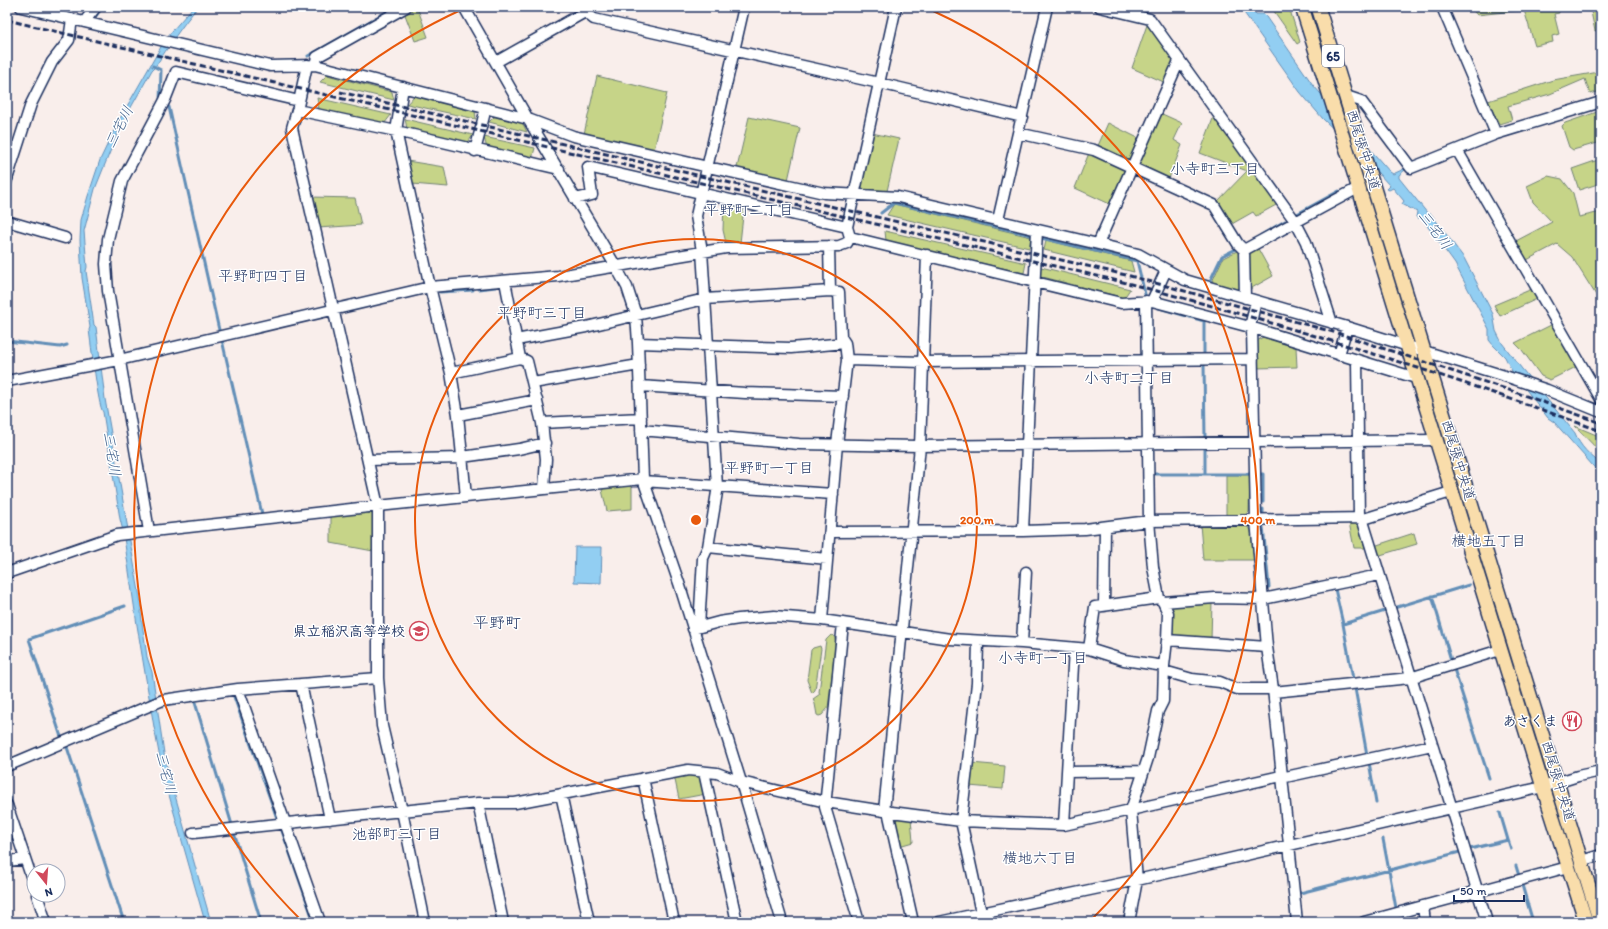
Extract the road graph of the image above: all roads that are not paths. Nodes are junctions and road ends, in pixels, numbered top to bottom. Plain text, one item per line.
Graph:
1 (21, 7) edge
2 (96, 7) edge
3 (406, 7) edge
4 (464, 7) edge
5 (744, 7) edge
6 (896, 7) edge
7 (1047, 7) edge
8 (1100, 7) edge
9 (1302, 7) edge
10 (1318, 7) edge
11 (1442, 7) edge
12 (586, 10) edge
13 (72, 19) junction
14 (84, 22) junction
15 (734, 51) junction
16 (496, 62) junction
17 (1179, 62) junction
18 (311, 65) junction
19 (879, 83) junction
20 (403, 87) junction
21 (1347, 101) junction
22 (1601, 102) edge
23 (298, 106) junction
24 (486, 108) junction
25 (1022, 117) junction
26 (528, 119) junction
27 (396, 132) junction
28 (1018, 133) junction
29 (1496, 134) junction
30 (1457, 150) junction
31 (475, 151) junction
32 (708, 167) junction
33 (1132, 167) junction
34 (559, 169) junction
35 (7, 179) edge
36 (1358, 188) junction
37 (701, 193) junction
38 (854, 194) junction
39 (575, 199) junction
40 (998, 220) junction
41 (7, 221) edge
42 (1295, 221) junction
43 (1037, 230) junction
44 (848, 232) junction
45 (65, 238) dead end
46 (1098, 244) junction
47 (829, 246) junction
48 (1244, 250) junction
49 (702, 252) junction
50 (927, 255) junction
51 (615, 266) junction
52 (1166, 270) junction
53 (504, 281) junction
54 (1034, 281) junction
55 (430, 287) junction
56 (830, 291) junction
57 (1246, 298) junction
58 (705, 299) junction
59 (1149, 301) junction
60 (1256, 301) junction
61 (333, 310) junction
62 (636, 315) junction
63 (1332, 323) junction
64 (1347, 327) junction
65 (1251, 328) junction
66 (516, 340) junction
67 (638, 343) junction
68 (845, 343) junction
69 (708, 345) junction
70 (1406, 345) junction
71 (1424, 351) junction
72 (1339, 354) junction
73 (520, 358) junction
74 (1253, 359) junction
75 (847, 360) junction
76 (1147, 360) junction
77 (1357, 360) junction
78 (114, 361) junction
79 (923, 362) junction
80 (1030, 362) junction
81 (639, 366) junction
82 (451, 373) junction
83 (1416, 378) junction
84 (7, 381) edge
85 (533, 383) junction
86 (640, 386) junction
87 (711, 391) junction
88 (843, 396) junction
89 (1601, 399) edge
90 (537, 400) junction
91 (1601, 412) edge
92 (458, 415) junction
93 (641, 418) junction
94 (542, 423) junction
95 (641, 430) junction
96 (714, 437) junction
97 (1435, 440) junction
98 (1358, 441) junction
99 (1255, 442) junction
100 (545, 443) junction
101 (1148, 443) junction
102 (838, 444) junction
103 (1027, 444) junction
104 (920, 446) junction
105 (462, 457) junction
106 (368, 460) junction
107 (643, 480) junction
108 (718, 486) junction
109 (544, 489) junction
110 (1451, 492) junction
111 (833, 494) junction
112 (466, 497) junction
113 (378, 506) junction
114 (1360, 518) junction
115 (1256, 520) junction
116 (1149, 521) junction
117 (1105, 527) junction
118 (149, 531) junction
119 (1023, 531) junction
120 (830, 532) junction
121 (912, 533) junction
122 (708, 547) junction
123 (827, 559) junction
124 (1026, 572) dead end
125 (7, 573) edge
126 (1379, 576) junction
127 (1263, 599) junction
128 (1161, 600) junction
129 (1104, 606) junction
130 (822, 620) junction
131 (843, 623) junction
132 (696, 628) junction
133 (903, 632) junction
134 (1167, 640) junction
135 (978, 641) junction
136 (1022, 643) junction
137 (1267, 647) junction
138 (1074, 648) junction
139 (1088, 649) junction
140 (1500, 650) junction
141 (1164, 668) junction
142 (378, 678) junction
143 (1410, 678) junction
144 (301, 684) junction
145 (238, 689) junction
146 (1273, 691) junction
147 (1432, 745) junction
148 (7, 766) edge
149 (1144, 771) junction
150 (1601, 771) edge
151 (704, 772) junction
152 (1067, 772) junction
153 (1281, 777) junction
154 (643, 778) junction
155 (741, 782) junction
156 (1557, 783) junction
157 (1543, 787) junction
158 (561, 794) junction
159 (826, 802) junction
160 (478, 803) junction
161 (7, 805) edge
162 (1452, 808) junction
163 (1131, 810) junction
164 (402, 811) junction
165 (886, 811) junction
166 (330, 819) junction
167 (961, 822) junction
168 (284, 823) junction
169 (1064, 825) junction
170 (193, 832) dead end
171 (1288, 846) junction
172 (1601, 855) edge
173 (25, 859) junction
174 (7, 861) edge
175 (1581, 861) junction
176 (26, 863) edge
177 (1568, 867) junction
178 (1137, 880) junction
179 (1478, 892) junction
180 (40, 903) edge
181 (1423, 906) junction
182 (982, 917) edge
183 (46, 922) edge
184 (320, 922) edge
185 (425, 922) edge
186 (503, 922) edge
187 (589, 922) edge
188 (674, 922) edge
189 (736, 922) edge
190 (782, 922) edge
191 (859, 922) edge
192 (913, 922) edge
193 (939, 922) edge
194 (1129, 922) edge
195 (1297, 922) edge
196 (1364, 922) edge
197 (1424, 922) edge
198 (1487, 922) edge
199 (1586, 922) edge
200 (1600, 922) edge

1 - 13 street
2 - 14 street
3 - 18 street
4 - 16 street
5 - 15 street
6 - 19 street
7 - 25 street
8 - 17 street
9 - 36 main road, 西尾張中央道 / 65
10 - 21 main road, 西尾張中央道 / 65
11 - 29 street
12 - 15 street
12 - 16 street
13 - 14 street
13 - 35 street
14 - 18 street
15 - 19 street
15 - 32 street
16 - 26 street
17 - 33 street
17 - 42 street
18 - 20 street
18 - 23 street
19 - 25 street
19 - 38 street
20 - 24 street
20 - 27 street
21 - 30 street
21 - 71 main road, 西尾張中央道 / 65
22 - 29 street
23 - 27 street
23 - 61 street
23 - 78 street
24 - 26 street
24 - 31 street
25 - 28 street
26 - 32 street
26 - 34 street
27 - 31 street
27 - 55 street
28 - 33 street
28 - 40 street
29 - 30 street
30 - 89 street
31 - 34 street
32 - 37 street
32 - 38 street
33 - 46 street
33 - 48 street
34 - 39 street
36 - 42 street
36 - 70 main road, 西尾張中央道 / 65
37 - 39 street
37 - 44 street
37 - 49 street
38 - 40 street
38 - 44 street
39 - 51 street
40 - 43 street
41 - 45 street
42 - 48 street
42 - 63 street
43 - 46 street
43 - 54 street
44 - 47 street
44 - 50 street
46 - 52 street
47 - 49 street
47 - 56 street
48 - 57 street
49 - 51 street
49 - 58 street
50 - 54 street
50 - 79 street
51 - 53 street
51 - 62 street
52 - 57 street
52 - 59 street
53 - 55 street
53 - 66 street
54 - 59 street
54 - 80 street
55 - 61 street
55 - 82 street
56 - 58 street
56 - 68 street
57 - 60 street
58 - 62 street
58 - 69 street
59 - 65 street
59 - 76 street
60 - 63 street
60 - 65 street
61 - 78 street
61 - 106 street
62 - 66 street
62 - 67 street
63 - 64 street
64 - 70 street
64 - 72 street
65 - 72 street
65 - 74 street
66 - 73 street
67 - 69 street
67 - 81 street
68 - 69 street
68 - 75 street
69 - 87 street
70 - 71 street
70 - 83 main road, 西尾張中央道 / 65
71 - 91 street
71 - 156 main road, 西尾張中央道 / 65
72 - 77 street
73 - 82 street
73 - 85 street
74 - 76 street
74 - 99 street
75 - 79 street
75 - 88 street
76 - 80 street
76 - 101 street
77 - 83 street
77 - 98 street
78 - 84 street
78 - 118 street
79 - 80 street
79 - 104 street
80 - 103 street
81 - 85 street
81 - 86 street
82 - 92 street
83 - 97 main road, 西尾張中央道 / 65
85 - 90 street
86 - 87 street
86 - 93 street
87 - 88 street
87 - 96 street
88 - 102 street
90 - 92 street
90 - 94 street
92 - 105 street
93 - 94 street
93 - 95 street
94 - 100 street
95 - 96 street
95 - 107 street
96 - 102 street
96 - 108 street
97 - 98 street
97 - 110 main road, 西尾張中央道 / 65
98 - 99 street
98 - 114 street
99 - 101 street
99 - 115 street
100 - 105 street
100 - 109 street
101 - 103 street
101 - 116 street
102 - 104 street
102 - 111 street
103 - 104 street
103 - 119 street
104 - 121 street
105 - 106 street
105 - 112 street
106 - 113 street
107 - 108 street
107 - 109 street
107 - 132 street
108 - 111 street
108 - 122 street
109 - 112 street
110 - 114 street
110 - 140 main road, 西尾張中央道 / 65
111 - 120 street
112 - 113 street
113 - 118 street
113 - 142 street
114 - 115 street
114 - 126 street
115 - 116 street
115 - 127 street
116 - 117 street
116 - 128 street
117 - 119 street
117 - 129 street
118 - 125 street
119 - 121 street
120 - 121 street
120 - 123 street
121 - 133 street
122 - 123 street
122 - 132 street
123 - 130 street
124 - 136 street
126 - 127 street
126 - 143 street
127 - 128 street
127 - 137 street
128 - 129 street
128 - 134 street
129 - 139 street
130 - 131 street
130 - 132 street
131 - 133 street
131 - 159 street
132 - 155 street
133 - 135 street
133 - 165 street
134 - 137 street
134 - 141 street
135 - 136 street
135 - 167 street
136 - 138 street
137 - 146 street
138 - 139 street
138 - 152 street
139 - 141 street
140 - 143 street
140 - 157 main road, 西尾張中央道 / 65
141 - 146 street
141 - 149 street
142 - 144 street
142 - 164 street
143 - 146 street
143 - 147 street
144 - 145 street
144 - 166 street
145 - 148 street
145 - 168 street
146 - 153 street
147 - 153 street
147 - 162 street
149 - 152 street
149 - 163 street
150 - 156 street
151 - 154 street
151 - 155 street
151 - 189 street
152 - 169 street
153 - 163 street
153 - 171 street
154 - 158 street
154 - 188 street
155 - 159 street
155 - 190 street
156 - 157 street
156 - 175 main road, 西尾張中央道 / 65
157 - 162 street
157 - 177 main road, 西尾張中央道 / 65
158 - 160 street
158 - 187 street
159 - 165 street
159 - 191 street
160 - 164 street
160 - 186 street
161 - 173 street
162 - 171 street
162 - 179 street
163 - 169 street
163 - 178 street
164 - 166 street
164 - 185 street
165 - 167 street
165 - 192 street
166 - 168 street
167 - 169 street
167 - 182 street
168 - 170 street
168 - 184 street
171 - 178 street
171 - 195 street
172 - 175 street
173 - 174 street
173 - 176 street
175 - 200 main road, 西尾張中央道 / 65
177 - 179 street
177 - 199 main road, 西尾張中央道 / 65
178 - 182 street
178 - 194 street
179 - 181 street
179 - 198 street
180 - 183 street
181 - 196 street
181 - 197 street
182 - 193 street

